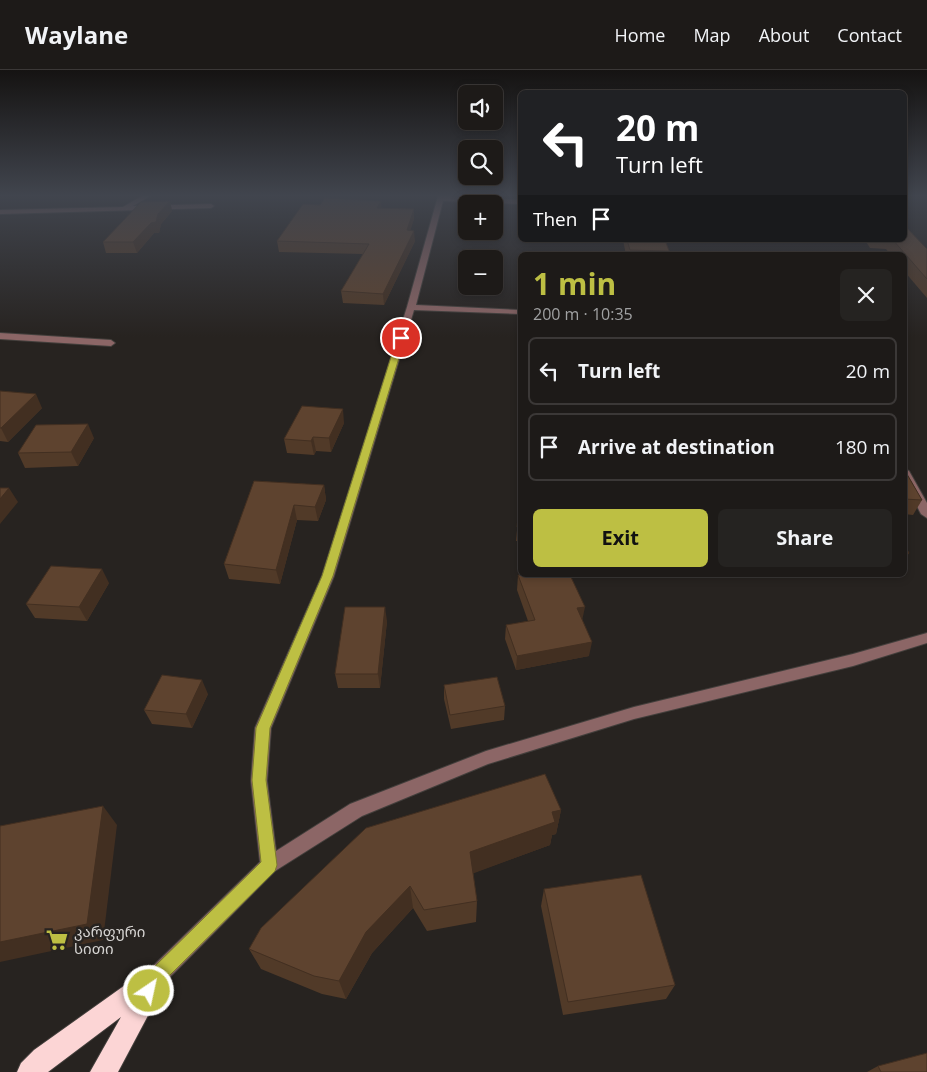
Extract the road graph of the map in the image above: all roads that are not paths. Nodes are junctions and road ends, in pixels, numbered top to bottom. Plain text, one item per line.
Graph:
1 (428, 243) edge
2 (411, 307) junction
3 (518, 312) edge
4 (0, 336) edge
5 (112, 343) dead end
6 (907, 477) edge
7 (927, 514) edge
8 (927, 638) edge
9 (269, 865) junction
10 (157, 976) junction
11 (30, 1072) edge
12 (103, 1072) edge

1 - 2 street
2 - 3 street
2 - 9 street
4 - 5 street
6 - 7 street
8 - 9 street
9 - 10 street
10 - 11 highway
10 - 12 highway

